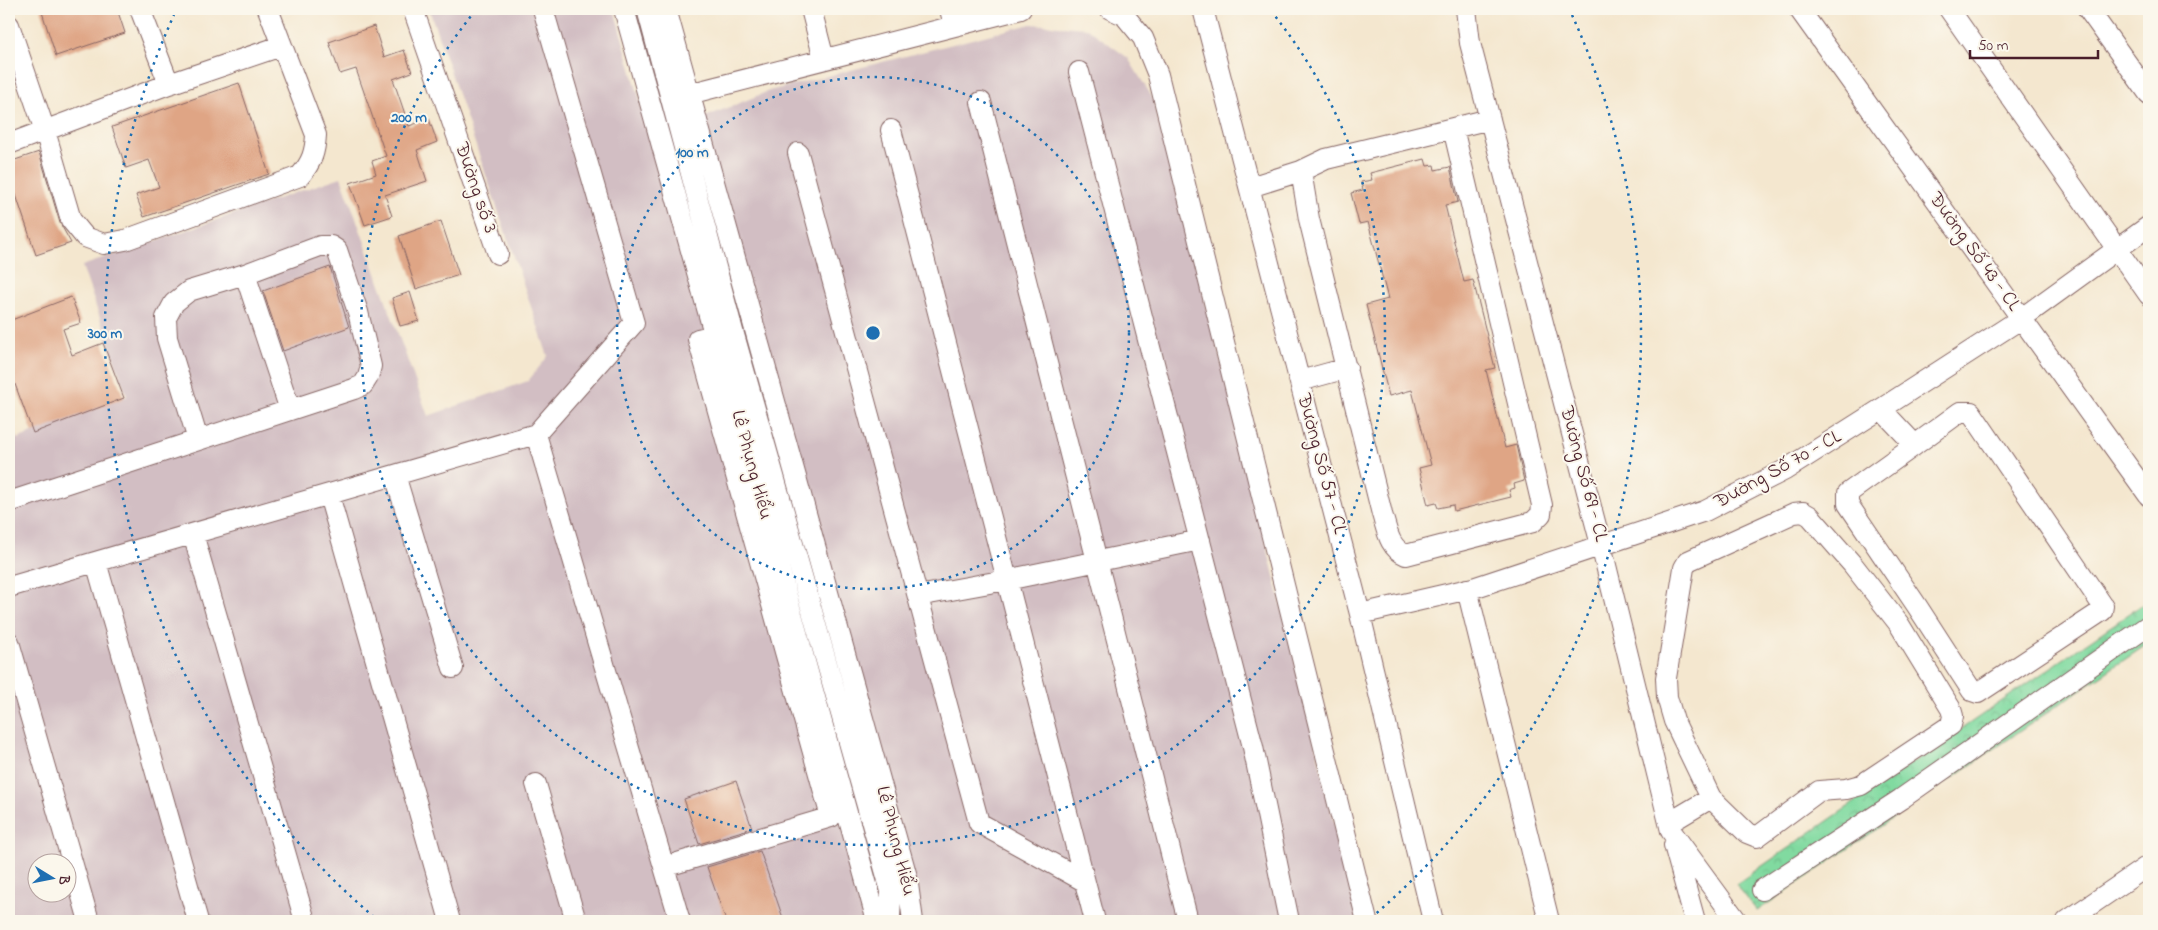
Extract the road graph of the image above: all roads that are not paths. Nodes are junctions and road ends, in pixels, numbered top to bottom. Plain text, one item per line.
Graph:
1 (140, 9) edge
2 (268, 9) edge
3 (413, 9) edge
4 (543, 9) edge
5 (624, 9) edge
6 (647, 9) edge
7 (666, 9) edge
8 (677, 9) edge
9 (811, 9) edge
10 (1020, 9) edge
11 (1110, 9) edge
12 (1203, 9) edge
13 (1466, 9) edge
14 (1799, 9) edge
15 (1949, 9) edge
16 (2088, 9) edge
17 (952, 17) edge
18 (9, 25) edge
19 (281, 46) junction
20 (824, 60) junction
21 (1079, 72) dead end
22 (168, 84) junction
23 (687, 94) junction
24 (2149, 94) edge
25 (981, 102) dead end
26 (651, 104) junction
27 (1490, 119) junction
28 (1453, 128) junction
29 (891, 130) dead end
30 (45, 131) junction
31 (9, 144) edge
32 (798, 153) dead end
33 (1301, 171) junction
34 (1250, 187) junction
35 (2149, 226) edge
36 (2115, 248) junction
37 (498, 254) dead end
38 (245, 274) junction
39 (2149, 296) edge
40 (2022, 318) junction
41 (759, 325) junction
42 (724, 333) junction
43 (1347, 368) junction
44 (1300, 381) junction
45 (1881, 409) junction
46 (290, 410) junction
47 (536, 434) junction
48 (198, 440) junction
49 (1915, 445) junction
50 (395, 475) junction
51 (328, 495) junction
52 (2149, 496) edge
53 (9, 502) edge
54 (193, 534) junction
55 (1200, 540) junction
56 (1601, 545) junction
57 (96, 562) junction
58 (1097, 562) junction
59 (1006, 580) junction
60 (9, 587) edge
61 (1467, 589) junction
62 (918, 596) junction
63 (1360, 614) junction
64 (2149, 625) edge
65 (9, 642) edge
66 (453, 668) dead end
67 (536, 784) dead end
68 (1711, 798) junction
69 (1670, 827) junction
70 (2149, 865) edge
71 (664, 867) junction
72 (1084, 881) junction
73 (1762, 890) dead end
74 (89, 921) edge
75 (198, 921) edge
76 (305, 921) edge
77 (450, 921) edge
78 (576, 921) edge
79 (680, 921) edge
80 (877, 921) edge
81 (890, 921) edge
82 (913, 921) edge
83 (917, 921) edge
84 (1095, 921) edge
85 (1188, 921) edge
86 (1289, 921) edge
87 (1367, 921) edge
88 (1433, 921) edge
89 (1549, 921) edge
90 (1695, 921) edge
91 (1737, 921) edge
92 (2067, 921) edge

1 - 22 street
2 - 19 street
3 - 37 street, Đường số 3
4 - 47 street
5 - 26 street, Lê Phụng Hiểu
6 - 23 street, Lê Phụng Hiểu
7 - 23 street, Lê Phụng Hiểu
8 - 23 street, Lê Phụng Hiểu
9 - 20 street
10 - 17 street
11 - 87 street
12 - 34 street, Đường Số 57 - CL
13 - 27 street, Đường Số 69 - CL
14 - 40 street, Đường Số 43 - CL
15 - 36 street
16 - 24 street
17 - 20 street
18 - 30 street
19 - 22 street
19 - 30 street
20 - 23 street
21 - 55 street
22 - 30 street
23 - 26 street
23 - 41 street, Lê Phụng Hiểu
23 - 42 street, Lê Phụng Hiểu
25 - 58 street
26 - 42 street, Lê Phụng Hiểu
27 - 28 street
27 - 56 street, Đường Số 69 - CL
28 - 33 street
28 - 43 street
29 - 59 street
30 - 31 street
32 - 62 street
33 - 34 street
33 - 43 street
34 - 44 street, Đường Số 57 - CL
35 - 36 street, Đường Số 70 - CL
36 - 39 street
36 - 40 street, Đường Số 70 - CL
38 - 46 street
38 - 46 street
38 - 48 street
40 - 45 street, Đường Số 70 - CL
40 - 52 street, Đường Số 43 - CL
41 - 42 street
41 - 82 street, Lê Phụng Hiểu
41 - 83 street, Lê Phụng Hiểu
42 - 71 street
42 - 80 street, Lê Phụng Hiểu
42 - 81 street, Lê Phụng Hiểu
43 - 44 street
44 - 63 street, Đường Số 57 - CL
45 - 49 street
45 - 56 street, Đường Số 70 - CL
46 - 48 street
47 - 50 street
47 - 71 street
48 - 53 street
49 - 49 street
50 - 51 street
50 - 66 street
51 - 54 street
51 - 77 street
54 - 57 street
54 - 76 street
55 - 58 street
55 - 86 street
56 - 61 street, Đường Số 70 - CL
56 - 69 street, Đường Số 69 - CL
57 - 60 street
57 - 75 street
58 - 59 street
58 - 85 street
59 - 62 street
59 - 72 street
61 - 63 street, Đường Số 70 - CL
61 - 89 street
62 - 72 street
63 - 88 street, Đường Số 57 - CL
64 - 73 street
65 - 74 street
67 - 78 street
68 - 68 street
68 - 69 street
69 - 90 street
69 - 91 street, Đường Số 69 - CL
70 - 92 street
71 - 79 street
72 - 84 street

